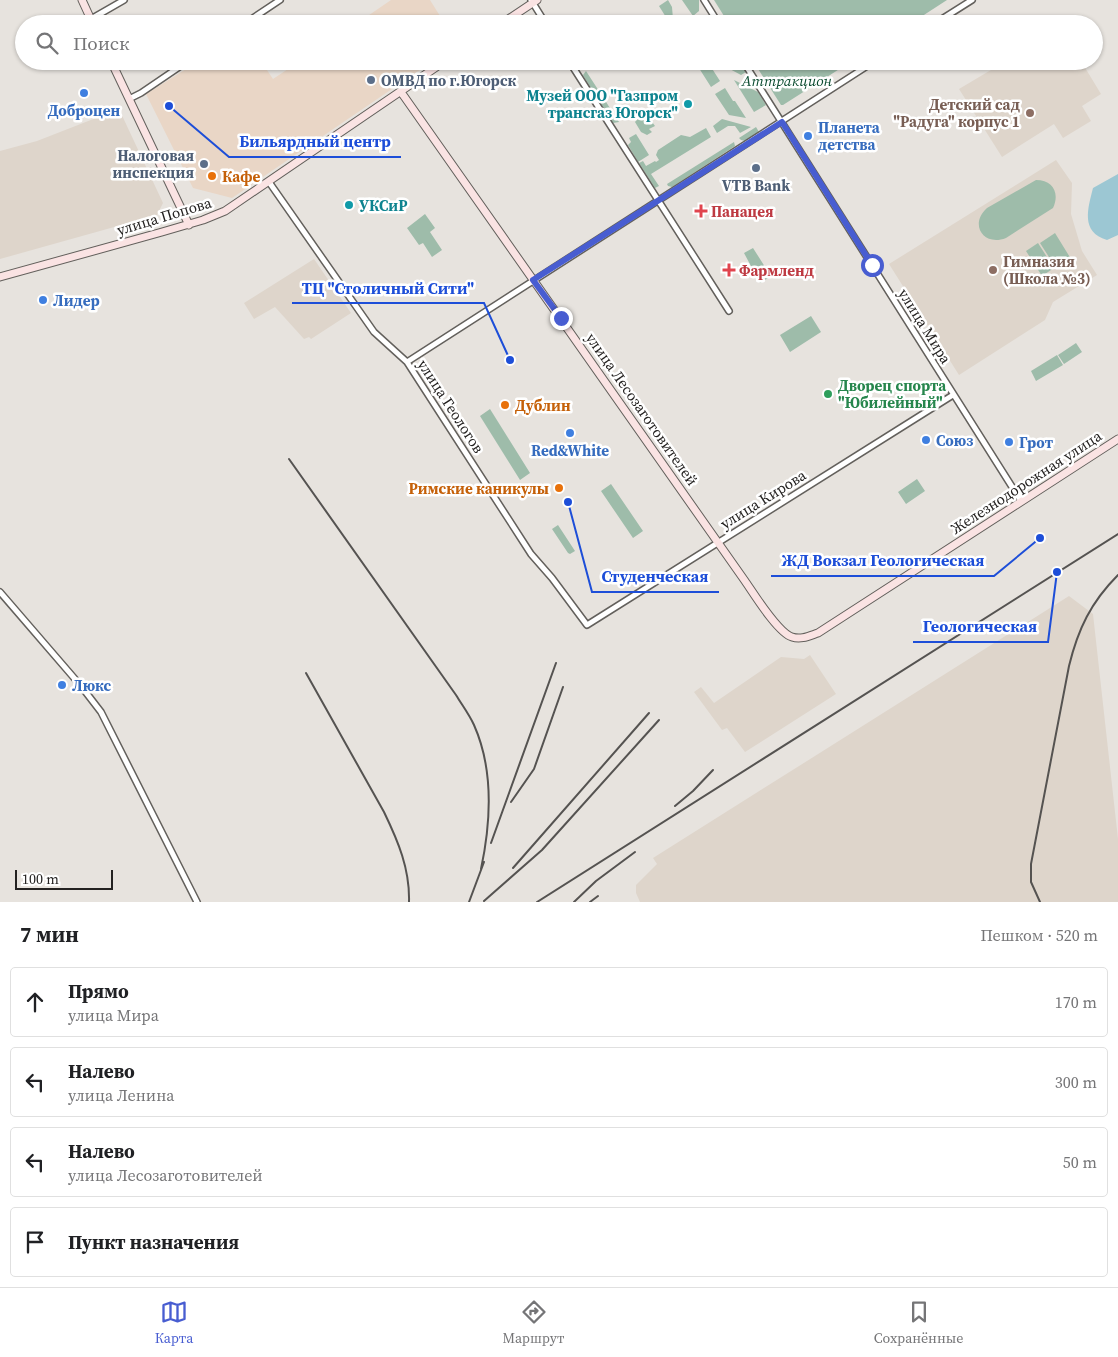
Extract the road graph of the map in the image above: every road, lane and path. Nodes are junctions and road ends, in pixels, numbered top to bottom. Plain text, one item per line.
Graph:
1 (82, 0) edge
2 (124, 0) edge
3 (280, 0) edge
4 (704, 0) edge
5 (972, 0) edge
6 (534, 1) edge
7 (89, 15) edge
8 (101, 15) edge
9 (258, 15) edge
10 (514, 15) edge
11 (541, 15) edge
12 (713, 15) edge
13 (948, 15) edge
14 (115, 70) edge
15 (175, 70) edge
16 (432, 70) edge
17 (575, 70) edge
18 (749, 70) edge
19 (861, 70) edge
20 (400, 92) junction
21 (129, 99) junction
22 (782, 122) junction
23 (269, 182) junction
24 (657, 201) junction
25 (189, 225) junction
26 (0, 277) edge
27 (533, 280) junction
28 (729, 311) dead end
29 (407, 362) junction
30 (953, 396) junction
31 (1118, 438) edge
32 (1022, 501) junction
33 (718, 542) junction
34 (0, 592) edge
35 (587, 625) joint
36 (796, 638) joint
37 (197, 902) edge

1 - 7 main road
2 - 8 street
3 - 9 street
4 - 12 street
5 - 13 street
6 - 10 main road
6 - 11 street
14 - 21 main road
15 - 21 street
16 - 20 main road, улица Попова
17 - 24 street
18 - 22 street, улица Мира
19 - 22 street
20 - 23 main road, улица Попова
20 - 27 main road, улица Лесозаготовителей
21 - 25 main road
22 - 24 street
22 - 30 street, улица Мира
23 - 25 main road, улица Попова
23 - 29 street, улица Геологов
24 - 27 street
24 - 28 street
25 - 26 main road, улица Попова
27 - 29 street
27 - 33 main road, улица Лесозаготовителей
29 - 35 street, улица Геологов
30 - 32 street, улица Мира
30 - 33 street, улица Кирова
31 - 32 main road, Железнодорожная улица
32 - 36 main road, Железнодорожная улица
33 - 35 street, улица Кирова
33 - 36 main road, улица Лесозаготовителей
34 - 37 street

